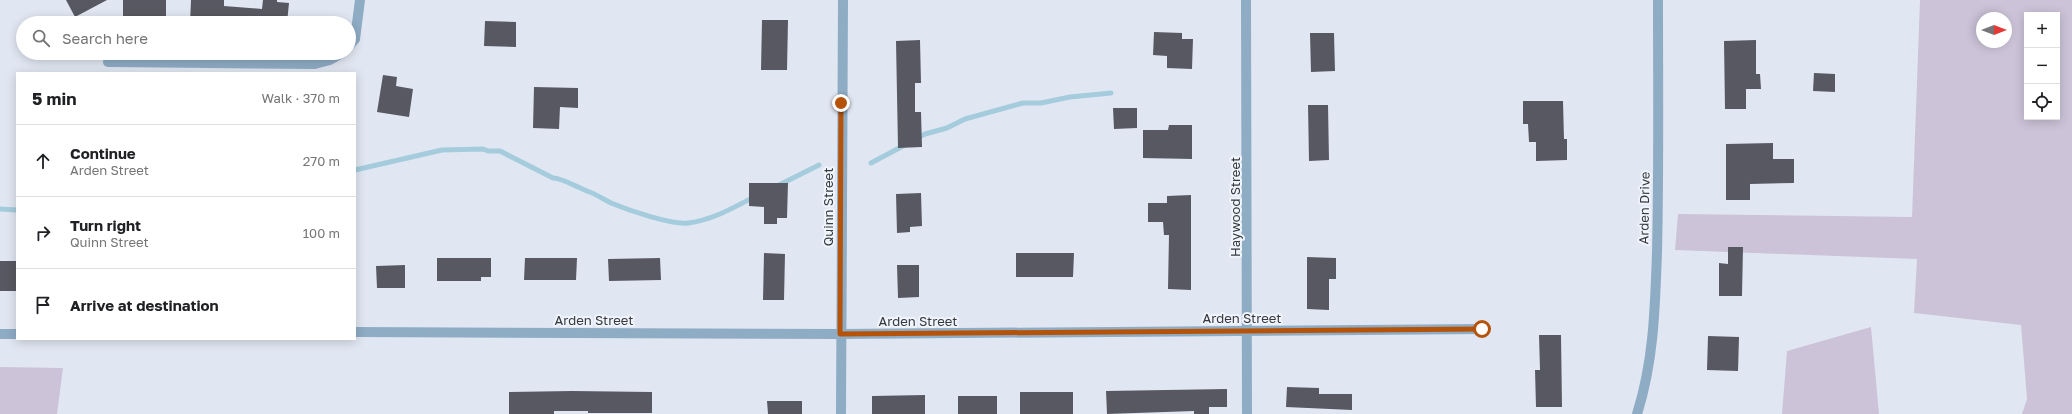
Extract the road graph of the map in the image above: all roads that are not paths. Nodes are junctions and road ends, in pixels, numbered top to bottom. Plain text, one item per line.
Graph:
1 (360, 0) edge
2 (843, 0) edge
3 (1246, 0) edge
4 (1658, 0) edge
5 (356, 31) edge
6 (330, 60) edge
7 (108, 62) dead end
8 (1482, 329) dead end
9 (1248, 331) junction
10 (356, 332) edge
11 (0, 334) edge
12 (16, 334) edge
13 (840, 334) junction
14 (840, 414) edge
15 (1248, 414) edge
16 (1636, 414) edge

1 - 5 street
2 - 13 street, Quinn Street
3 - 9 street, Haywood Street
4 - 16 street, Arden Drive
6 - 7 street
8 - 9 street, Arden Street
9 - 13 street, Arden Street
9 - 15 street, Haywood Street
10 - 13 street, Arden Street
11 - 12 street
13 - 14 street, Quinn Street

